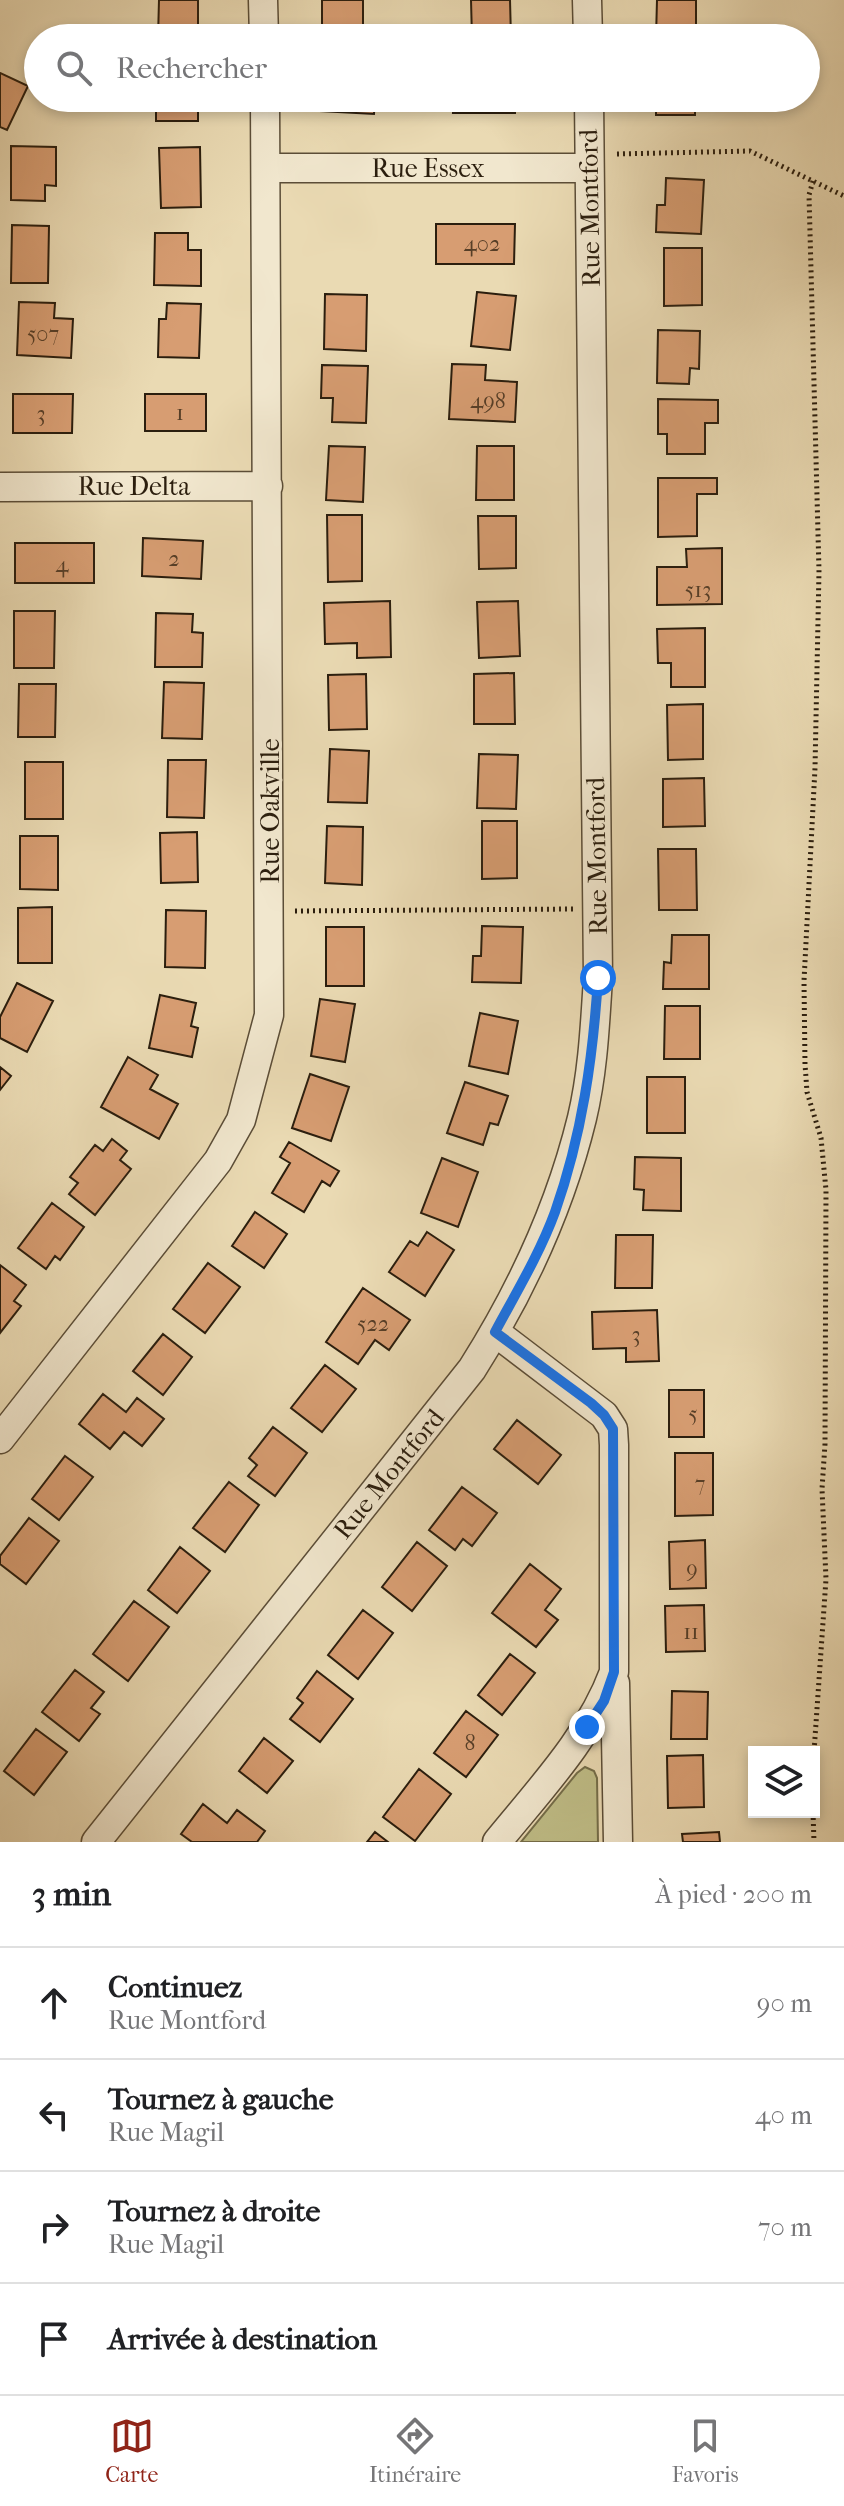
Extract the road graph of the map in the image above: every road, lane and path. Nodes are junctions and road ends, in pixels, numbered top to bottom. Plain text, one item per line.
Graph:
1 (263, 0) edge
2 (587, 0) edge
3 (264, 24) edge
4 (588, 24) edge
5 (265, 112) edge
6 (589, 112) edge
7 (617, 154) dead end
8 (266, 168) junction
9 (589, 168) junction
10 (813, 181) junction
11 (844, 196) edge
12 (268, 486) junction
13 (0, 487) edge
14 (574, 909) dead end
15 (270, 911) junction
16 (495, 1332) junction
17 (0, 1439) edge
18 (614, 1672) junction
19 (814, 1746) edge
20 (813, 1818) edge
21 (96, 1842) edge
22 (497, 1842) edge
23 (618, 1842) edge
24 (814, 1842) edge

1 - 3 street
2 - 4 street
5 - 8 street, Rue Oakville
6 - 9 street, Rue Montford
7 - 10 path
8 - 9 street, Rue Essex
8 - 12 street, Rue Oakville
9 - 16 street, Rue Montford
10 - 11 path
10 - 19 path
12 - 13 street, Rue Delta
12 - 15 street, Rue Oakville
14 - 15 path
15 - 17 street, Rue Oakville
16 - 18 street
16 - 21 street, Rue Montford
18 - 22 street
18 - 23 street
20 - 24 path

